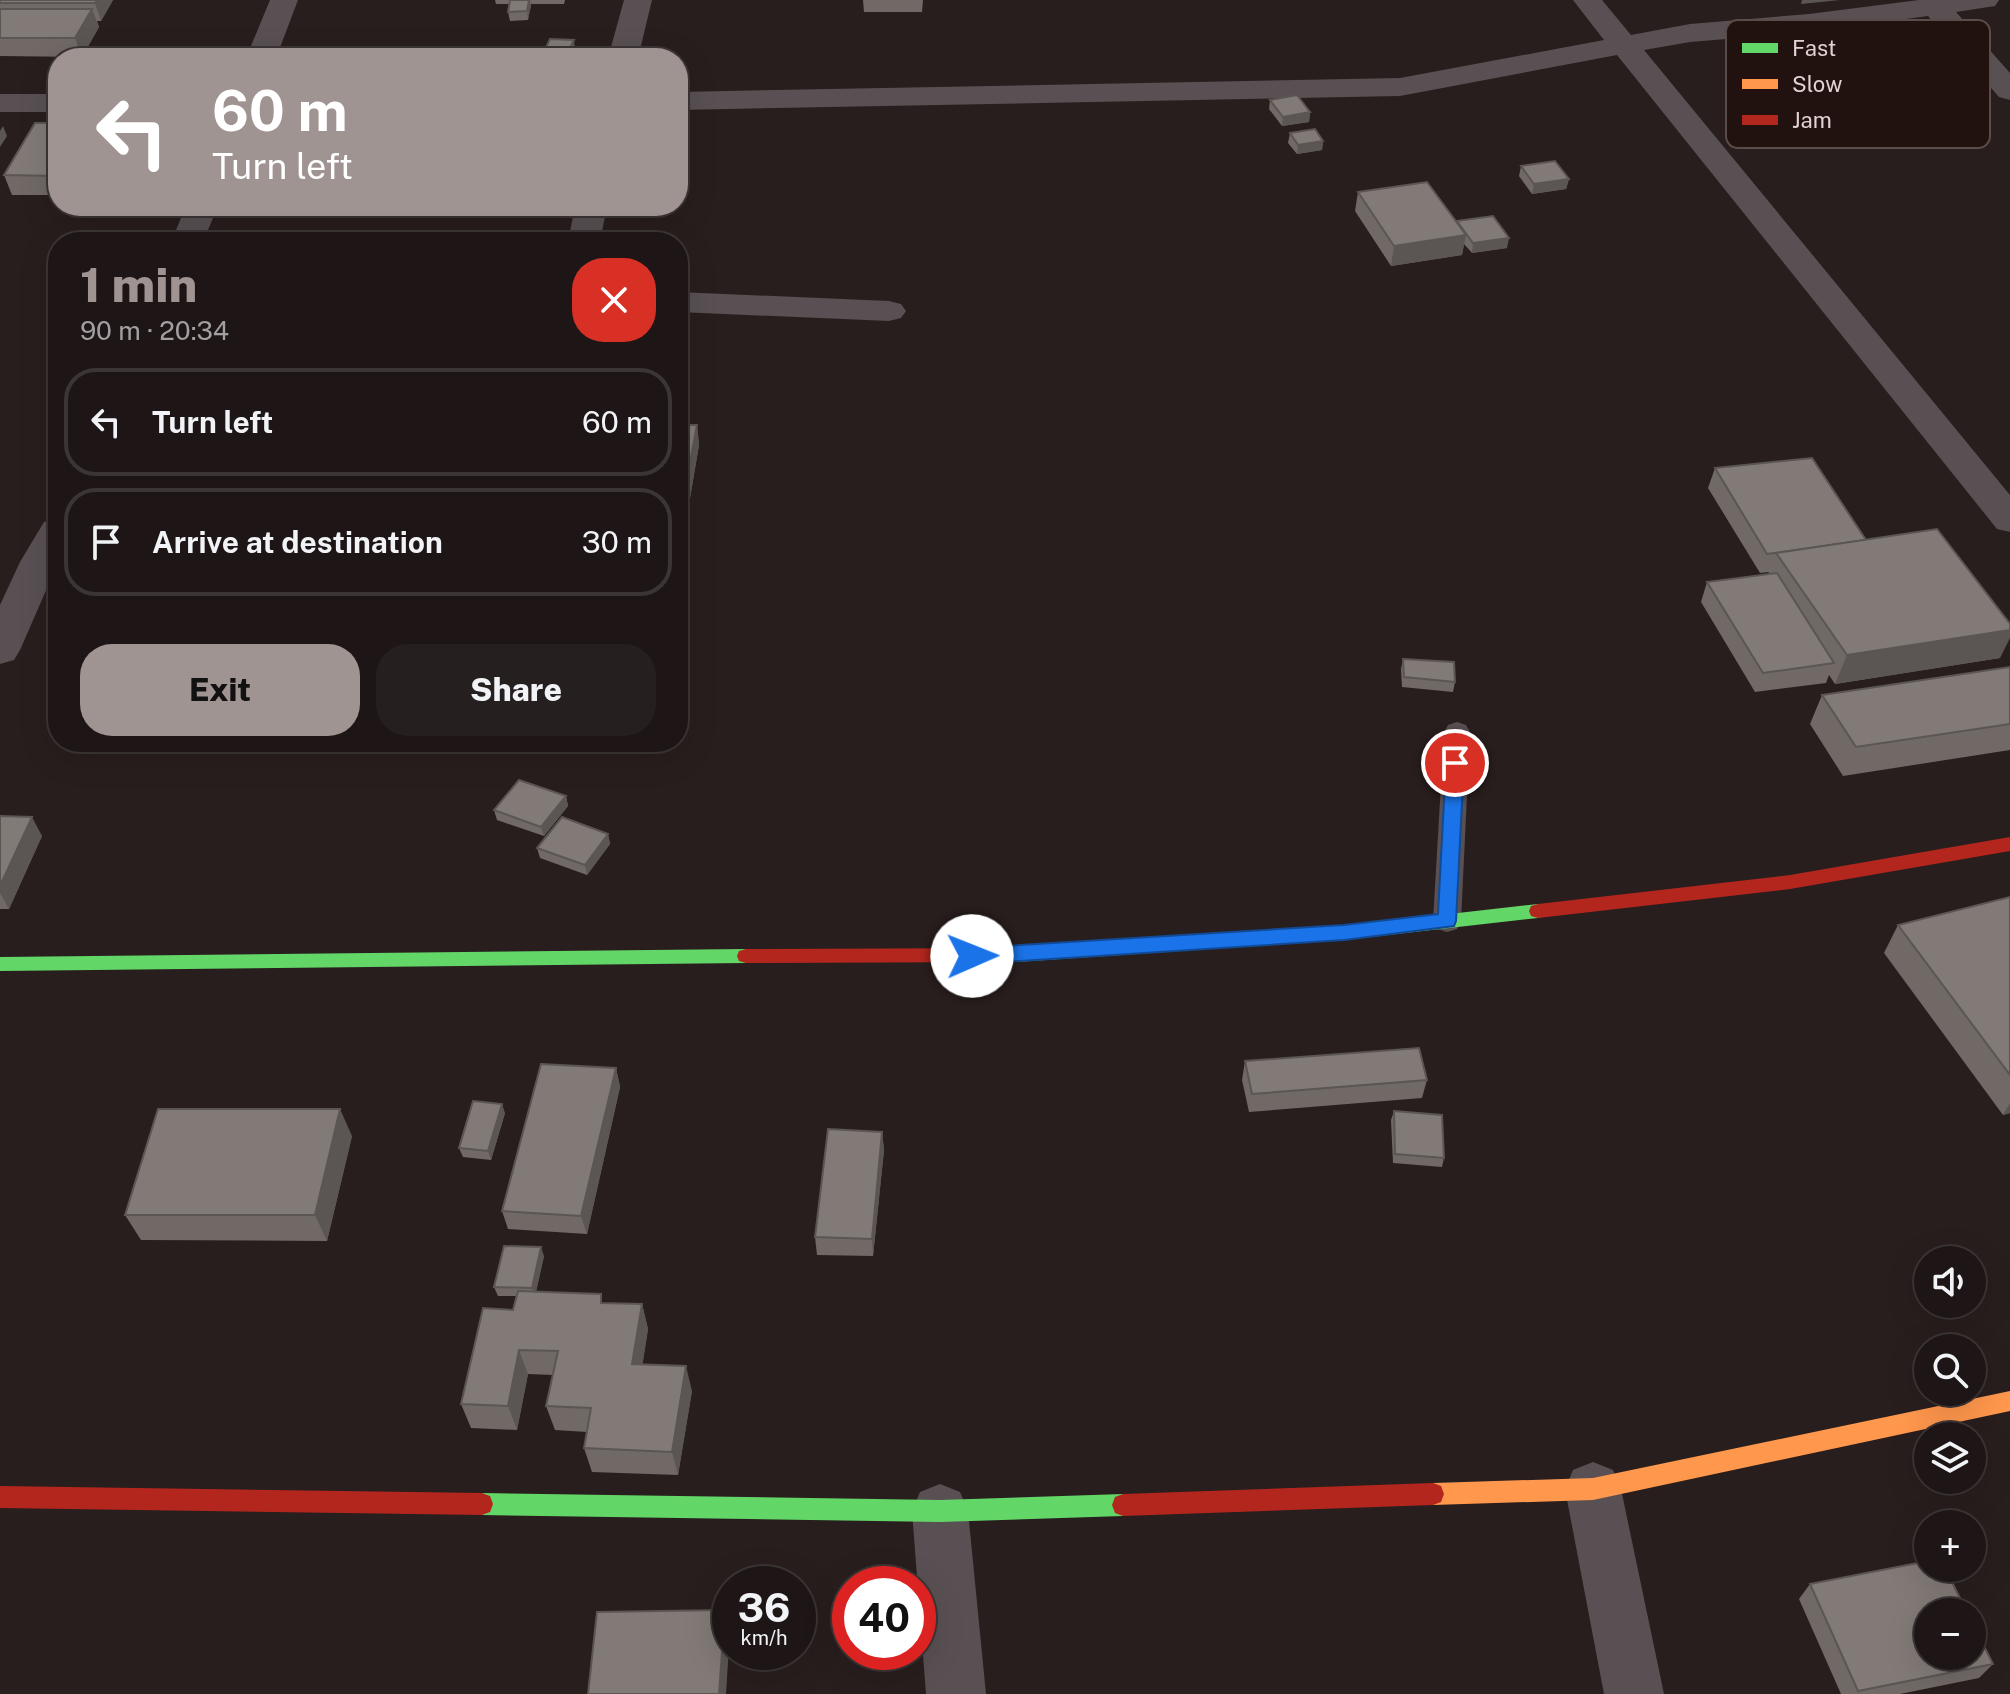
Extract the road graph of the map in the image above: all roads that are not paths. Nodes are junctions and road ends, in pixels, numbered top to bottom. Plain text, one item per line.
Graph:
1 (284, 0) edge
2 (638, 0) edge
3 (1587, 0) edge
4 (1985, 0) edge
5 (1936, 7) junction
6 (1813, 20) edge
7 (1947, 20) edge
8 (1726, 29) edge
9 (1626, 44) junction
10 (265, 48) edge
11 (626, 48) edge
12 (1990, 68) edge
13 (2010, 91) edge
14 (688, 101) edge
15 (0, 103) edge
16 (48, 103) edge
17 (688, 302) edge
18 (889, 311) dead end
19 (2010, 466) edge
20 (1972, 477) junction
21 (2010, 520) edge
22 (48, 560) edge
23 (0, 650) edge
24 (1457, 732) dead end
25 (2010, 844) edge
26 (1447, 921) junction
27 (0, 964) edge
28 (2010, 1401) edge
29 (1593, 1489) junction
30 (0, 1497) edge
31 (940, 1511) junction
32 (956, 1694) edge
33 (1634, 1694) edge

1 - 10 street
2 - 11 street
3 - 9 street
4 - 5 street
5 - 6 street
5 - 7 street
8 - 9 street
9 - 14 street
9 - 20 street
12 - 13 street
15 - 16 street
17 - 18 street
19 - 20 street
20 - 21 street
22 - 23 street
24 - 26 lane
25 - 26 street
26 - 27 street
28 - 29 street
29 - 31 street
29 - 33 street
30 - 31 street
31 - 32 street

